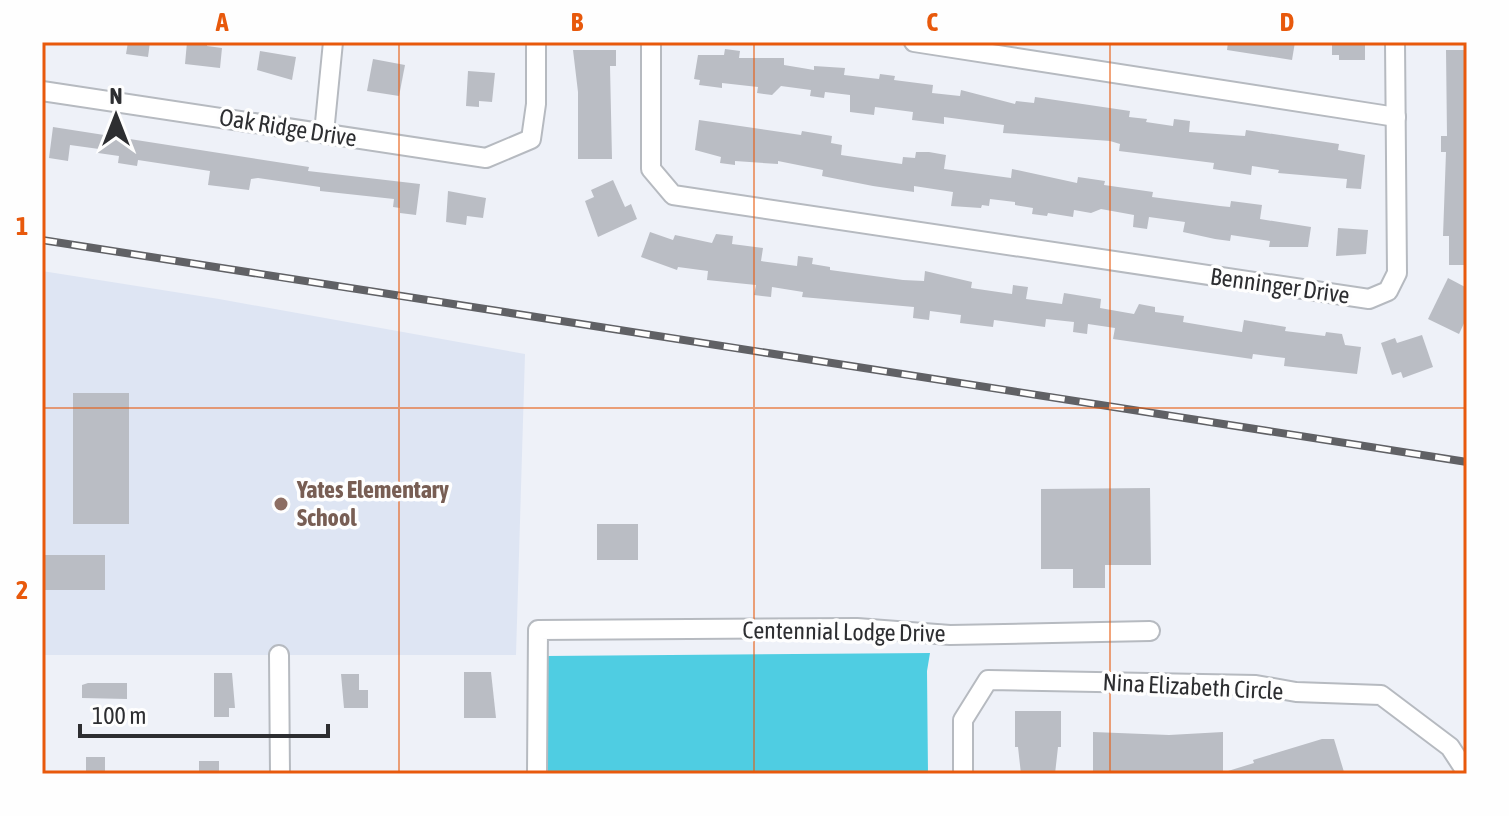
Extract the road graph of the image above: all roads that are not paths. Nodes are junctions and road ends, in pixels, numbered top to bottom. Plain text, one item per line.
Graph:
1 (333, 42) edge
2 (536, 42) edge
3 (651, 42) edge
4 (914, 42) edge
5 (1395, 42) edge
6 (42, 91) edge
7 (1396, 117) junction
8 (324, 133) junction
9 (1150, 631) dead end
10 (279, 655) dead end
11 (1467, 773) edge
12 (280, 774) edge
13 (537, 774) edge
14 (963, 774) edge

1 - 8 street
2 - 8 street, Oak Ridge Drive
3 - 7 street, Benninger Drive
4 - 7 street
5 - 7 street, Benninger Drive
6 - 8 street, Oak Ridge Drive
9 - 13 street, Centennial Lodge Drive
10 - 12 street
11 - 14 street, Nina Elizabeth Circle

